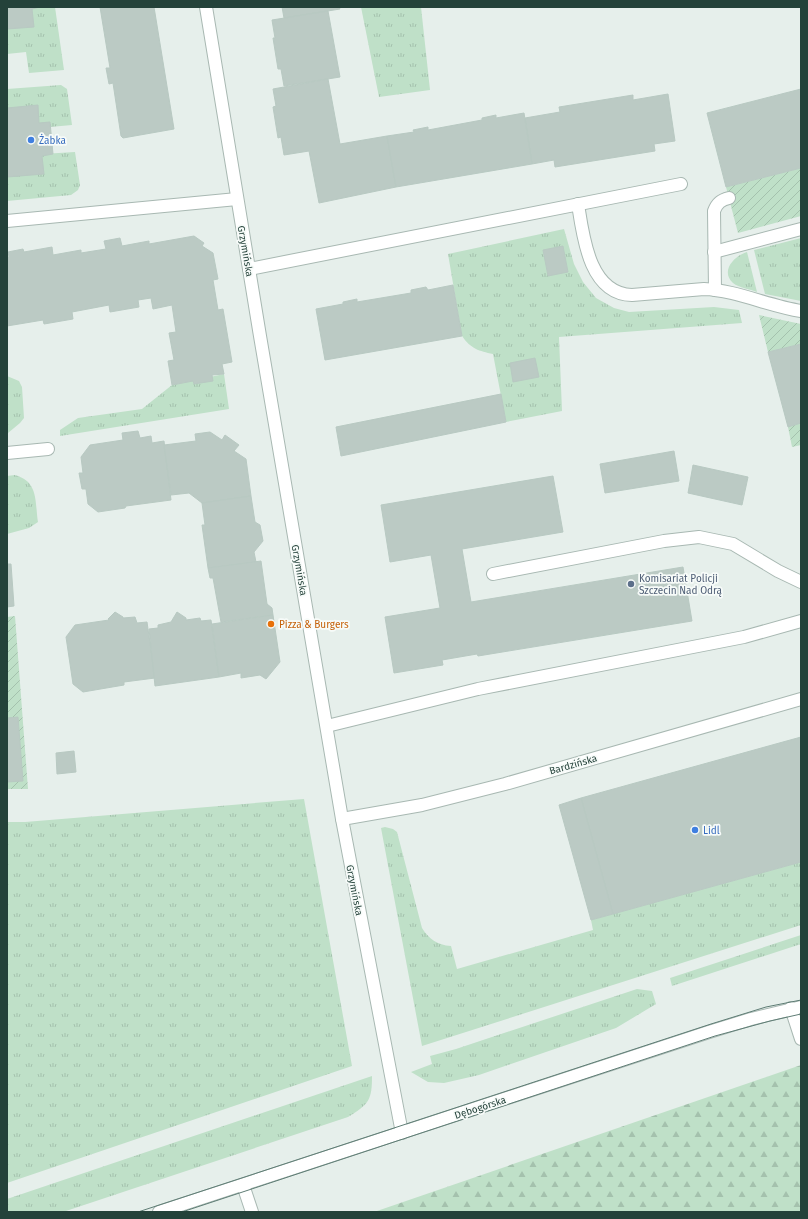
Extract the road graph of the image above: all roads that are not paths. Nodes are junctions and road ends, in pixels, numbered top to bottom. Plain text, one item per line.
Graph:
1 (206, 7) edge
2 (680, 184) dead end
3 (729, 198) dead end
4 (237, 199) junction
5 (578, 204) junction
6 (7, 221) edge
7 (801, 228) edge
8 (714, 252) junction
9 (249, 269) junction
10 (715, 290) junction
11 (801, 311) edge
12 (48, 449) dead end
13 (7, 453) edge
14 (492, 574) dead end
15 (799, 583) edge
16 (800, 620) edge
17 (801, 699) edge
18 (326, 726) junction
19 (342, 819) junction
20 (798, 1007) edge
21 (801, 1039) edge
22 (402, 1132) junction
23 (243, 1184) junction
24 (160, 1212) edge
25 (252, 1212) edge

1 - 4 street, Grzymińska
2 - 5 street
3 - 8 street
4 - 6 street
4 - 9 street, Grzymińska
5 - 9 street
5 - 10 street
7 - 8 street
8 - 10 street
9 - 18 street, Grzymińska
10 - 11 street
12 - 13 street
14 - 15 street
16 - 18 street
17 - 19 street, Bardzińska
18 - 19 street, Grzymińska
19 - 22 street, Grzymińska
20 - 21 street
20 - 22 street, Dębogórska
22 - 23 street, Dębogórska
23 - 24 street, Dębogórska
23 - 25 street

